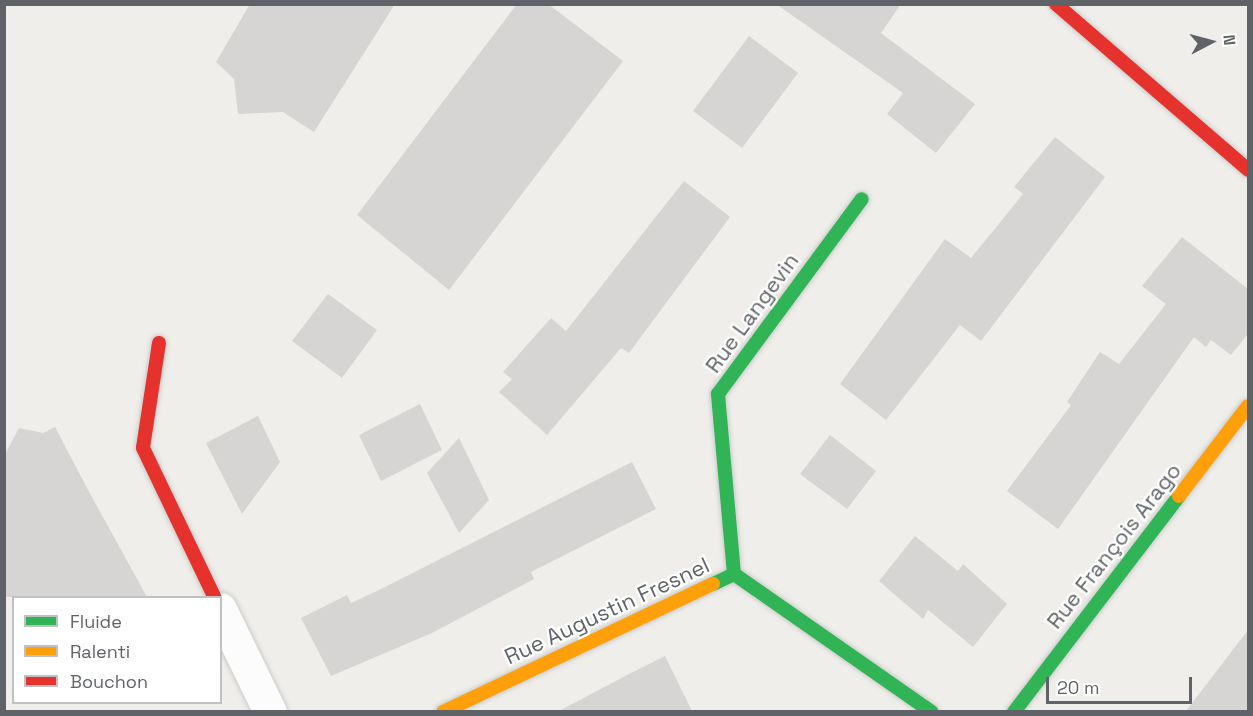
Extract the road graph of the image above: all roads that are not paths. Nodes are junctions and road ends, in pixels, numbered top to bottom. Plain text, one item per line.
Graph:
1 (1056, 4) edge
2 (1248, 170) edge
3 (862, 199) dead end
4 (159, 343) dead end
5 (1248, 406) edge
6 (734, 574) junction
7 (215, 596) edge
8 (222, 613) edge
9 (270, 711) edge
10 (443, 711) edge
11 (932, 711) edge
12 (1014, 711) edge

1 - 2 street
3 - 6 street, Rue Langevin
4 - 7 street
5 - 12 street, Rue François Arago
6 - 10 street, Rue Augustin Fresnel
6 - 11 street, Rue Augustin Fresnel
8 - 9 street

